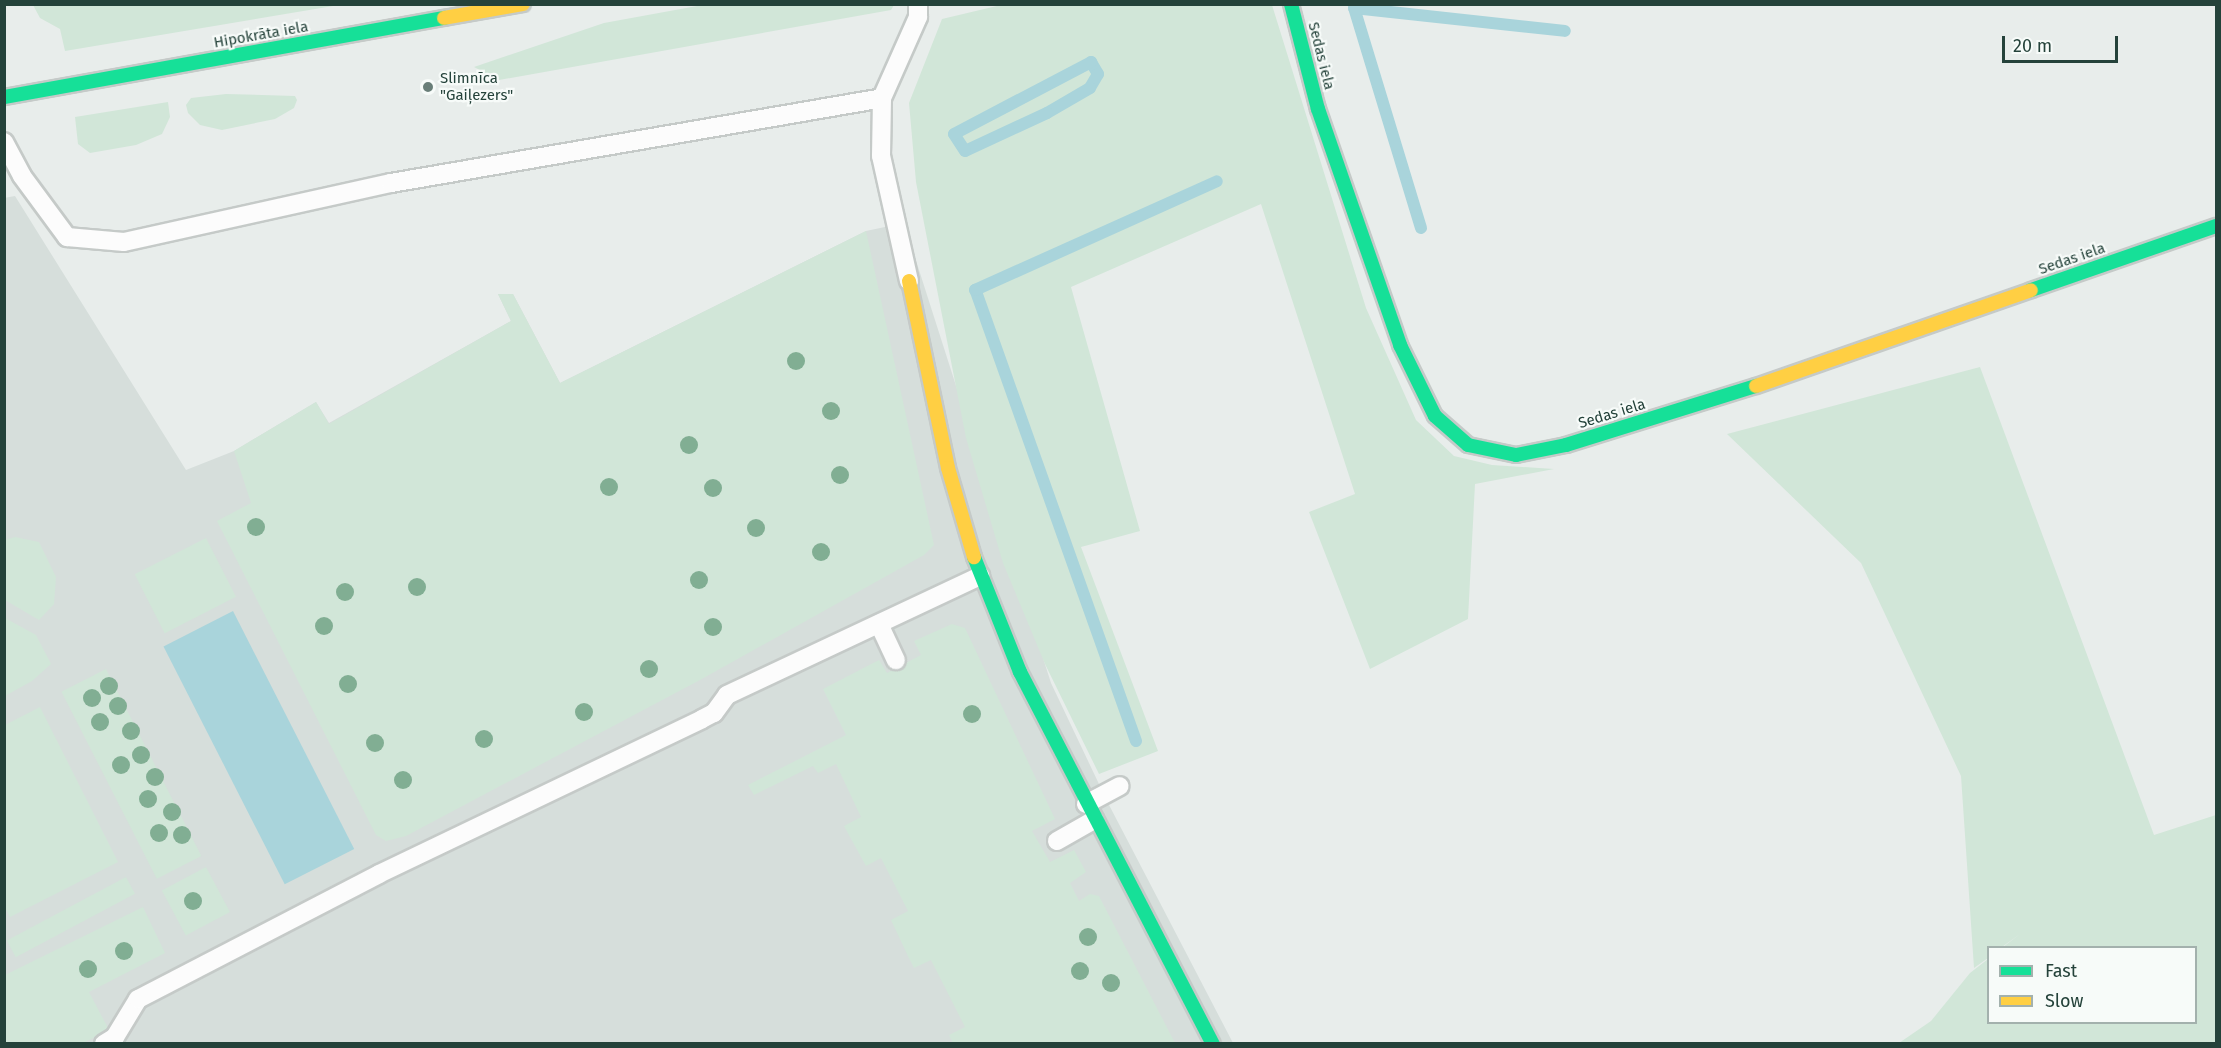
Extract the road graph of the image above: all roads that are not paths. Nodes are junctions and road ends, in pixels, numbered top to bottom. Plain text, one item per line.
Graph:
1 (522, 4) edge
2 (918, 4) edge
3 (1291, 4) edge
4 (4, 97) edge
5 (882, 98) junction
6 (4, 142) edge
7 (2217, 226) edge
8 (909, 281) joint
9 (980, 576) junction
10 (879, 624) junction
11 (896, 660) dead end
12 (1120, 786) dead end
13 (1090, 812) junction
14 (1057, 841) dead end
15 (104, 1044) edge
16 (1213, 1044) edge

1 - 4 street, Hipokrāta iela
2 - 5 lane
3 - 7 street, Sedas iela
5 - 6 lane
5 - 8 lane
8 - 9 street
9 - 10 lane
9 - 13 street
10 - 11 lane
10 - 15 lane
12 - 13 lane
13 - 14 lane
13 - 16 street

